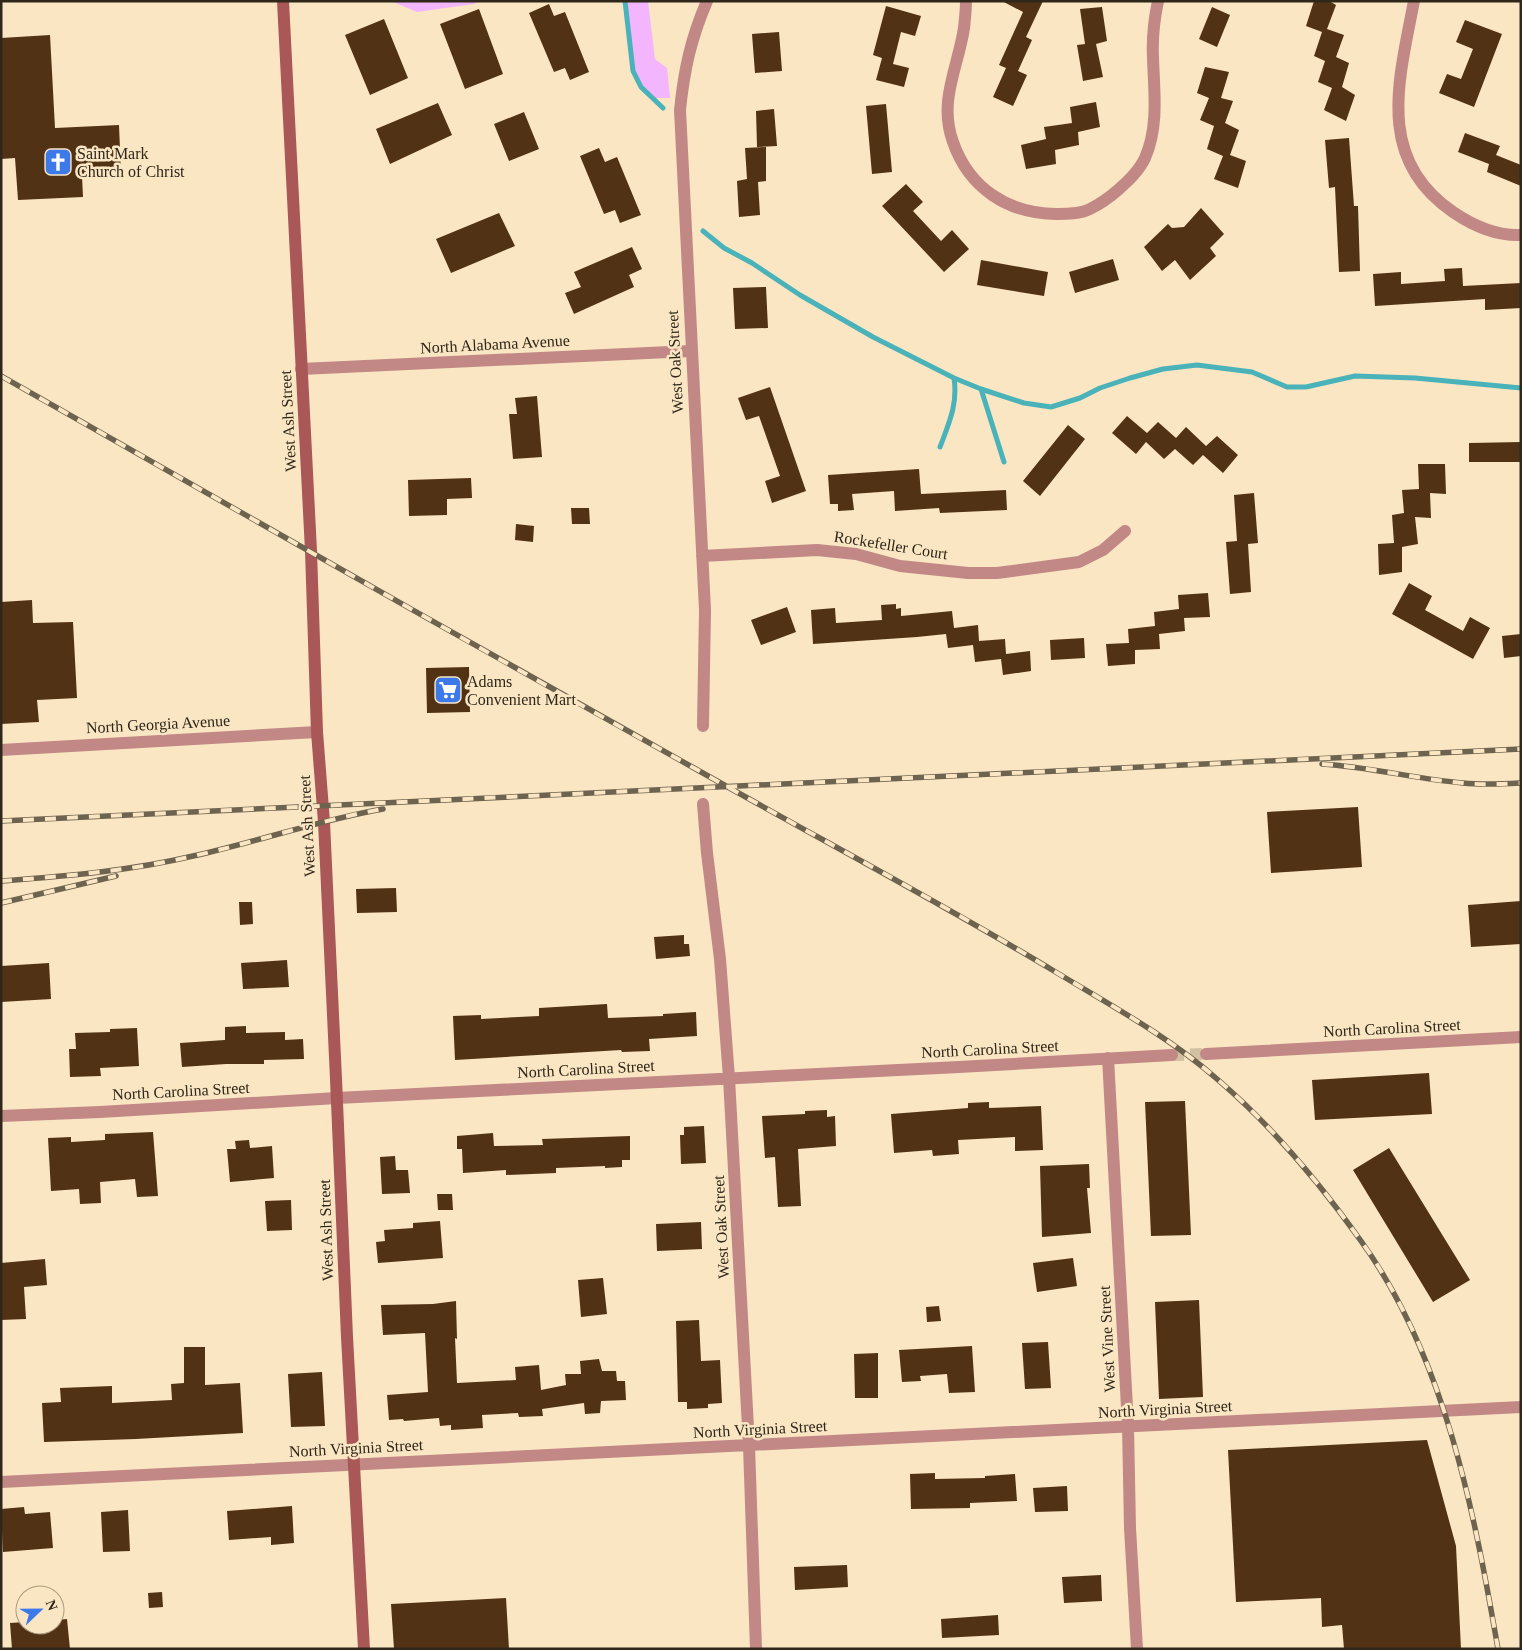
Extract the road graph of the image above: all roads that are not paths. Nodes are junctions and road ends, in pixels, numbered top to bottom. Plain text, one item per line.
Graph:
1 (283, 1) edge
2 (707, 1) edge
3 (966, 1) edge
4 (1158, 1) edge
5 (1414, 1) edge
6 (1521, 235) edge
7 (691, 352) junction
8 (301, 369) junction
9 (1125, 531) dead end
10 (702, 556) junction
11 (703, 726) dead end
12 (317, 732) junction
13 (1, 750) edge
14 (703, 804) dead end
15 (1521, 1038) edge
16 (1206, 1054) tunnel mouth
17 (1172, 1055) tunnel mouth
18 (1108, 1058) junction
19 (729, 1078) junction
20 (337, 1098) junction
21 (1, 1116) edge
22 (1521, 1407) edge
23 (1128, 1426) junction
24 (749, 1446) junction
25 (355, 1464) junction
26 (1, 1482) edge
27 (364, 1649) edge
28 (756, 1649) edge
29 (1137, 1649) edge

1 - 8 main road, West Ash Street
2 - 7 street, West Oak Street
3 - 4 street
5 - 6 street
7 - 8 street, North Alabama Avenue
7 - 10 street, West Oak Street
8 - 12 main road, West Ash Street
9 - 10 street, Rockefeller Court
10 - 11 street, West Oak Street
12 - 13 street, North Georgia Avenue
12 - 20 main road, West Ash Street
14 - 19 street, West Oak Street
15 - 16 street, North Carolina Street
17 - 18 street, North Carolina Street
18 - 19 street, North Carolina Street
18 - 23 street, West Vine Street
19 - 20 street, North Carolina Street
19 - 24 street, West Oak Street
20 - 21 street, North Carolina Street
20 - 25 main road, West Ash Street
22 - 23 street, North Virginia Street
23 - 24 street, North Virginia Street
23 - 29 street, West Vine Street
24 - 25 street, North Virginia Street
24 - 28 street, West Oak Street
25 - 26 street, North Virginia Street
25 - 27 main road, West Ash Street

